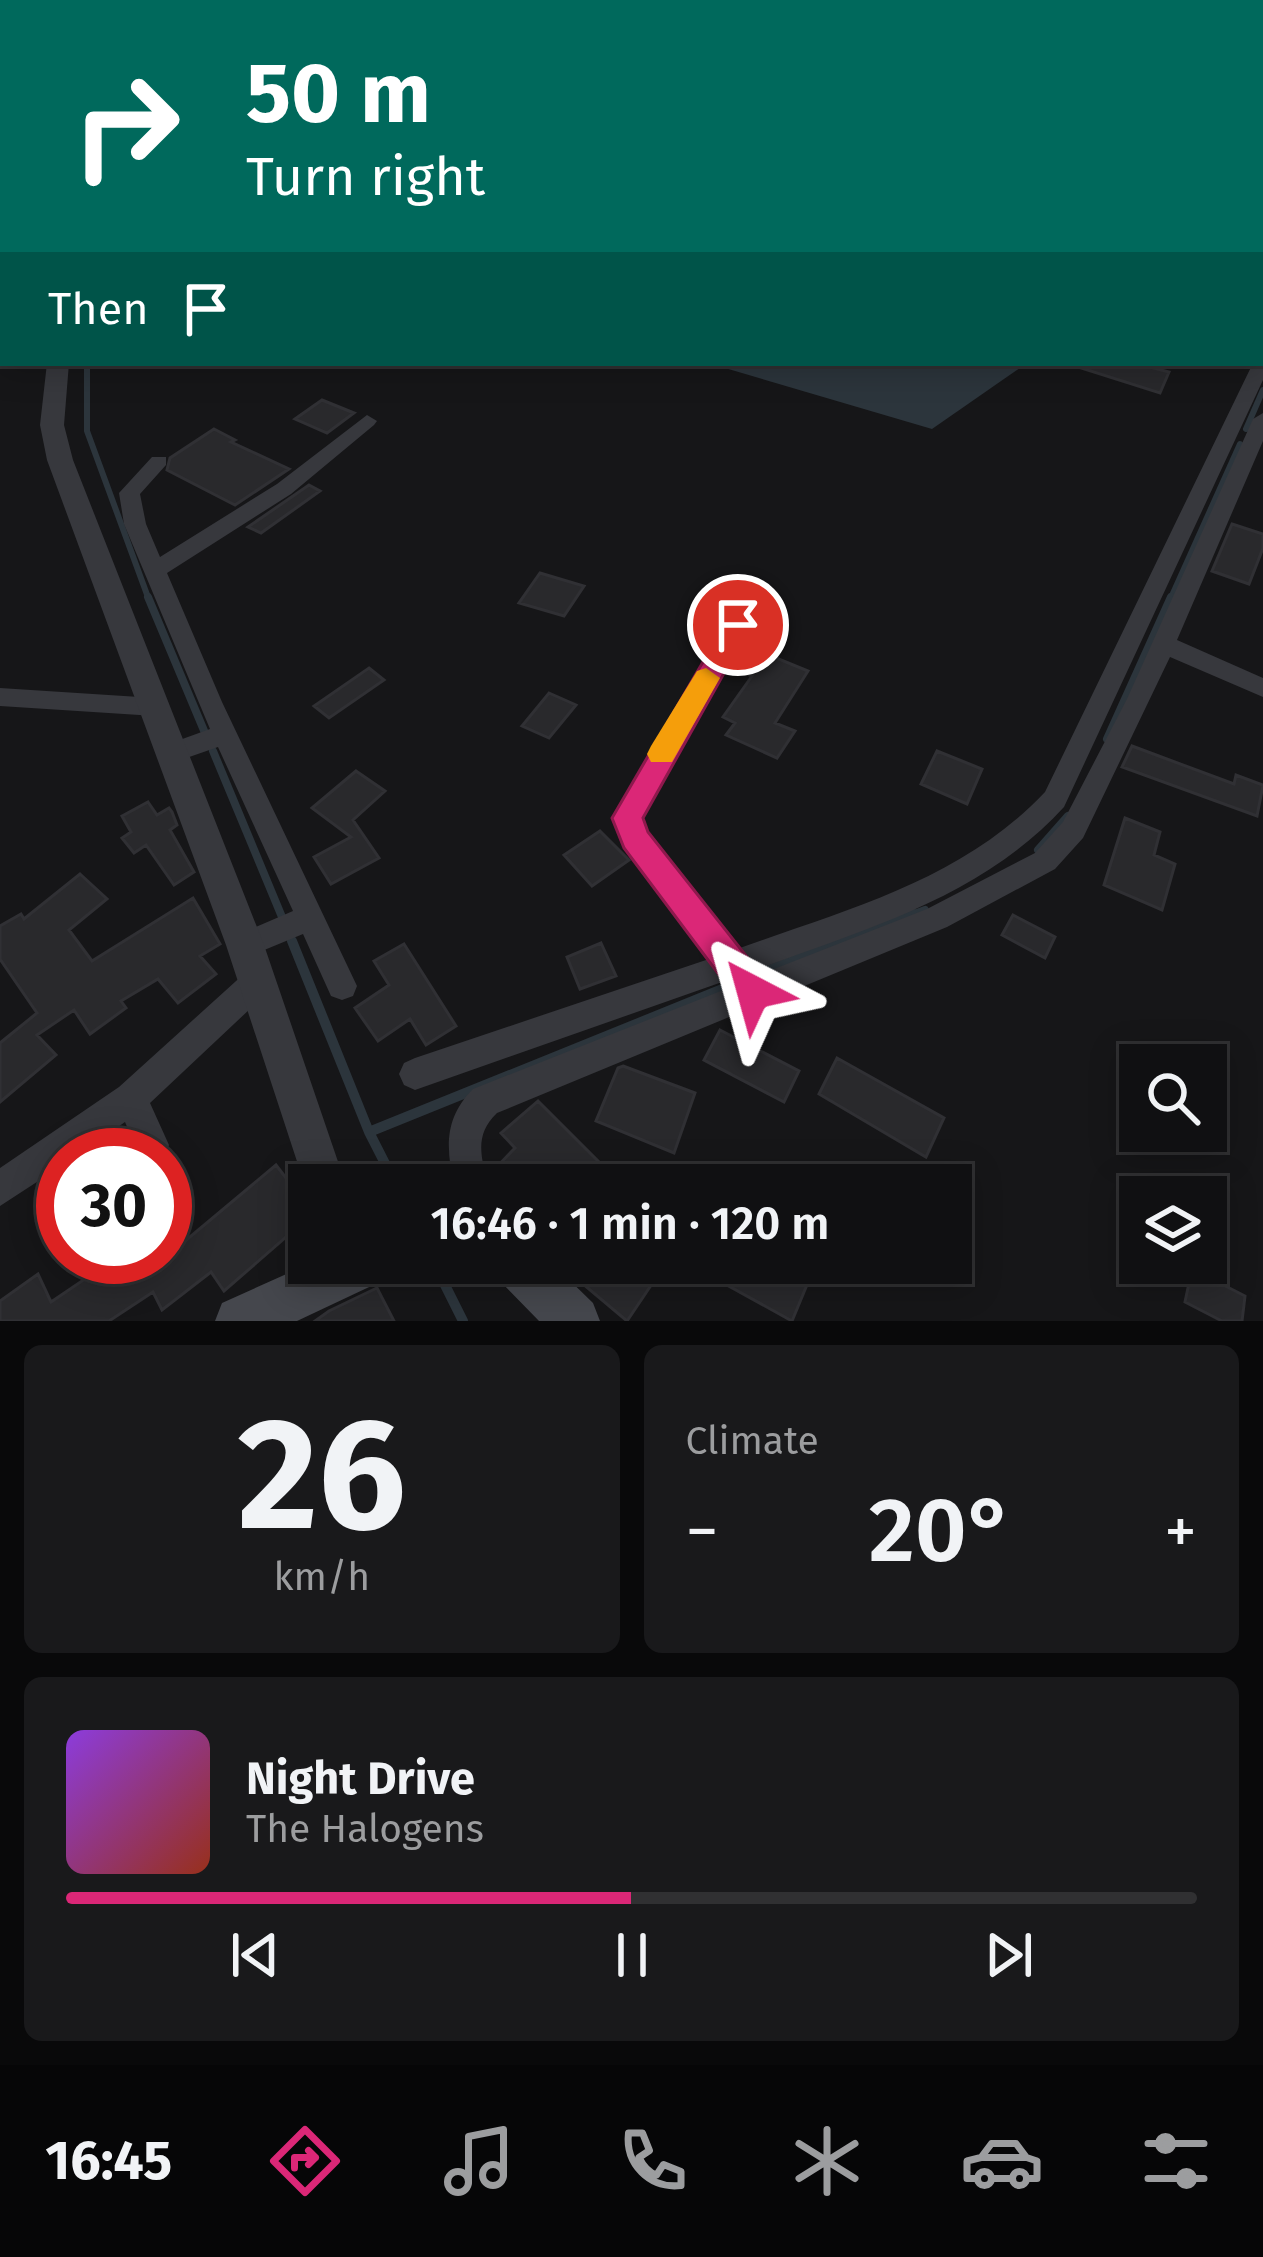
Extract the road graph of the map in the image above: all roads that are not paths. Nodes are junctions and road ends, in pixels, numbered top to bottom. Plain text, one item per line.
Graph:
1 (58, 366) edge
2 (1262, 366) edge
3 (367, 421) dead end
4 (1252, 436) edge
5 (159, 461) dead end
6 (155, 570) junction
7 (738, 625) dead end
8 (1161, 644) junction
9 (1263, 688) edge
10 (0, 697) edge
11 (154, 707) junction
12 (225, 734) junction
13 (172, 753) junction
14 (310, 916) junction
15 (245, 945) junction
16 (730, 965) junction
17 (257, 982) junction
18 (342, 986) dead end
19 (753, 992) junction
20 (416, 1073) dead end
21 (130, 1098) junction
22 (144, 1128) edge
23 (318, 1164) edge
24 (468, 1164) edge
25 (0, 1190) edge
26 (317, 1284) edge
27 (537, 1284) edge
28 (240, 1321) edge
29 (575, 1321) edge

1 - 11 street
2 - 4 street
3 - 6 street
4 - 8 street
4 - 16 street
5 - 6 street
6 - 12 street
7 - 16 street
8 - 9 street
8 - 19 street
10 - 11 street
11 - 13 street
12 - 13 street
12 - 14 street
13 - 15 street
14 - 15 street
14 - 18 street
15 - 17 street
16 - 19 street
16 - 20 street
17 - 21 street
17 - 23 street
19 - 24 street
21 - 22 street
21 - 25 street
26 - 28 main road
27 - 29 main road

